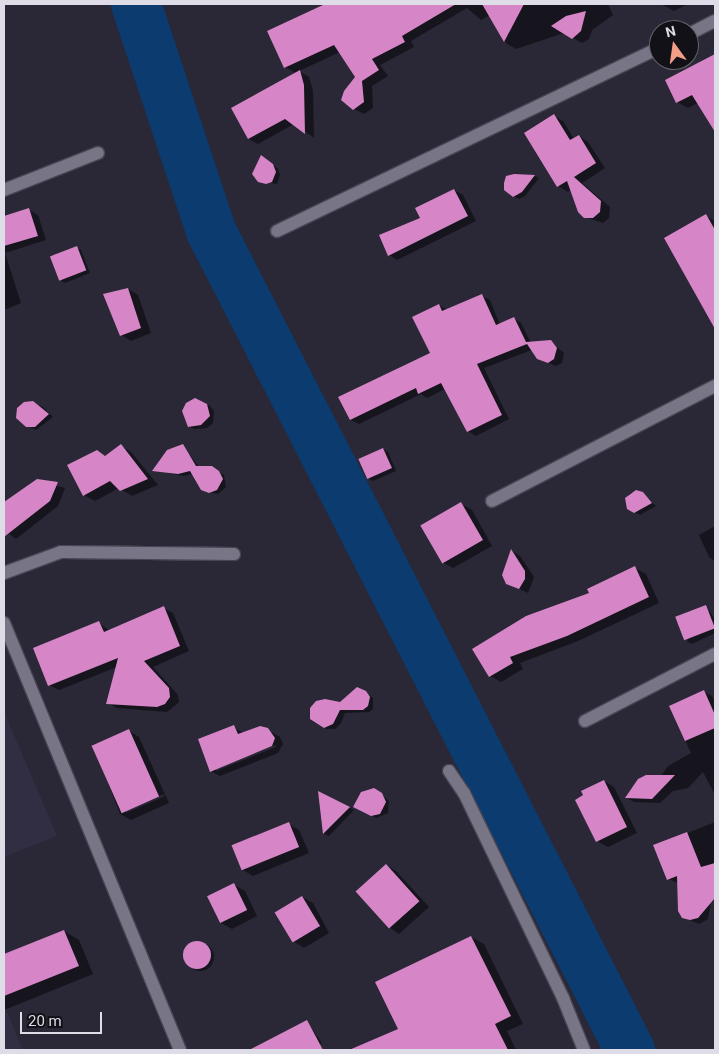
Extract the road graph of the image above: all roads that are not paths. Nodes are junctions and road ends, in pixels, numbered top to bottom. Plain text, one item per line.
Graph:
1 (715, 21) edge
2 (699, 29) edge
3 (649, 53) edge
4 (98, 153) dead end
5 (4, 190) edge
6 (277, 231) dead end
7 (715, 386) edge
8 (492, 501) dead end
9 (234, 554) dead end
10 (4, 573) edge
11 (4, 623) edge
12 (715, 654) edge
13 (585, 721) dead end
14 (449, 771) dead end
15 (180, 1050) edge
16 (584, 1050) edge

1 - 2 street
3 - 6 street
4 - 5 street
7 - 8 street
9 - 10 street
11 - 15 street
12 - 13 street
14 - 16 street

